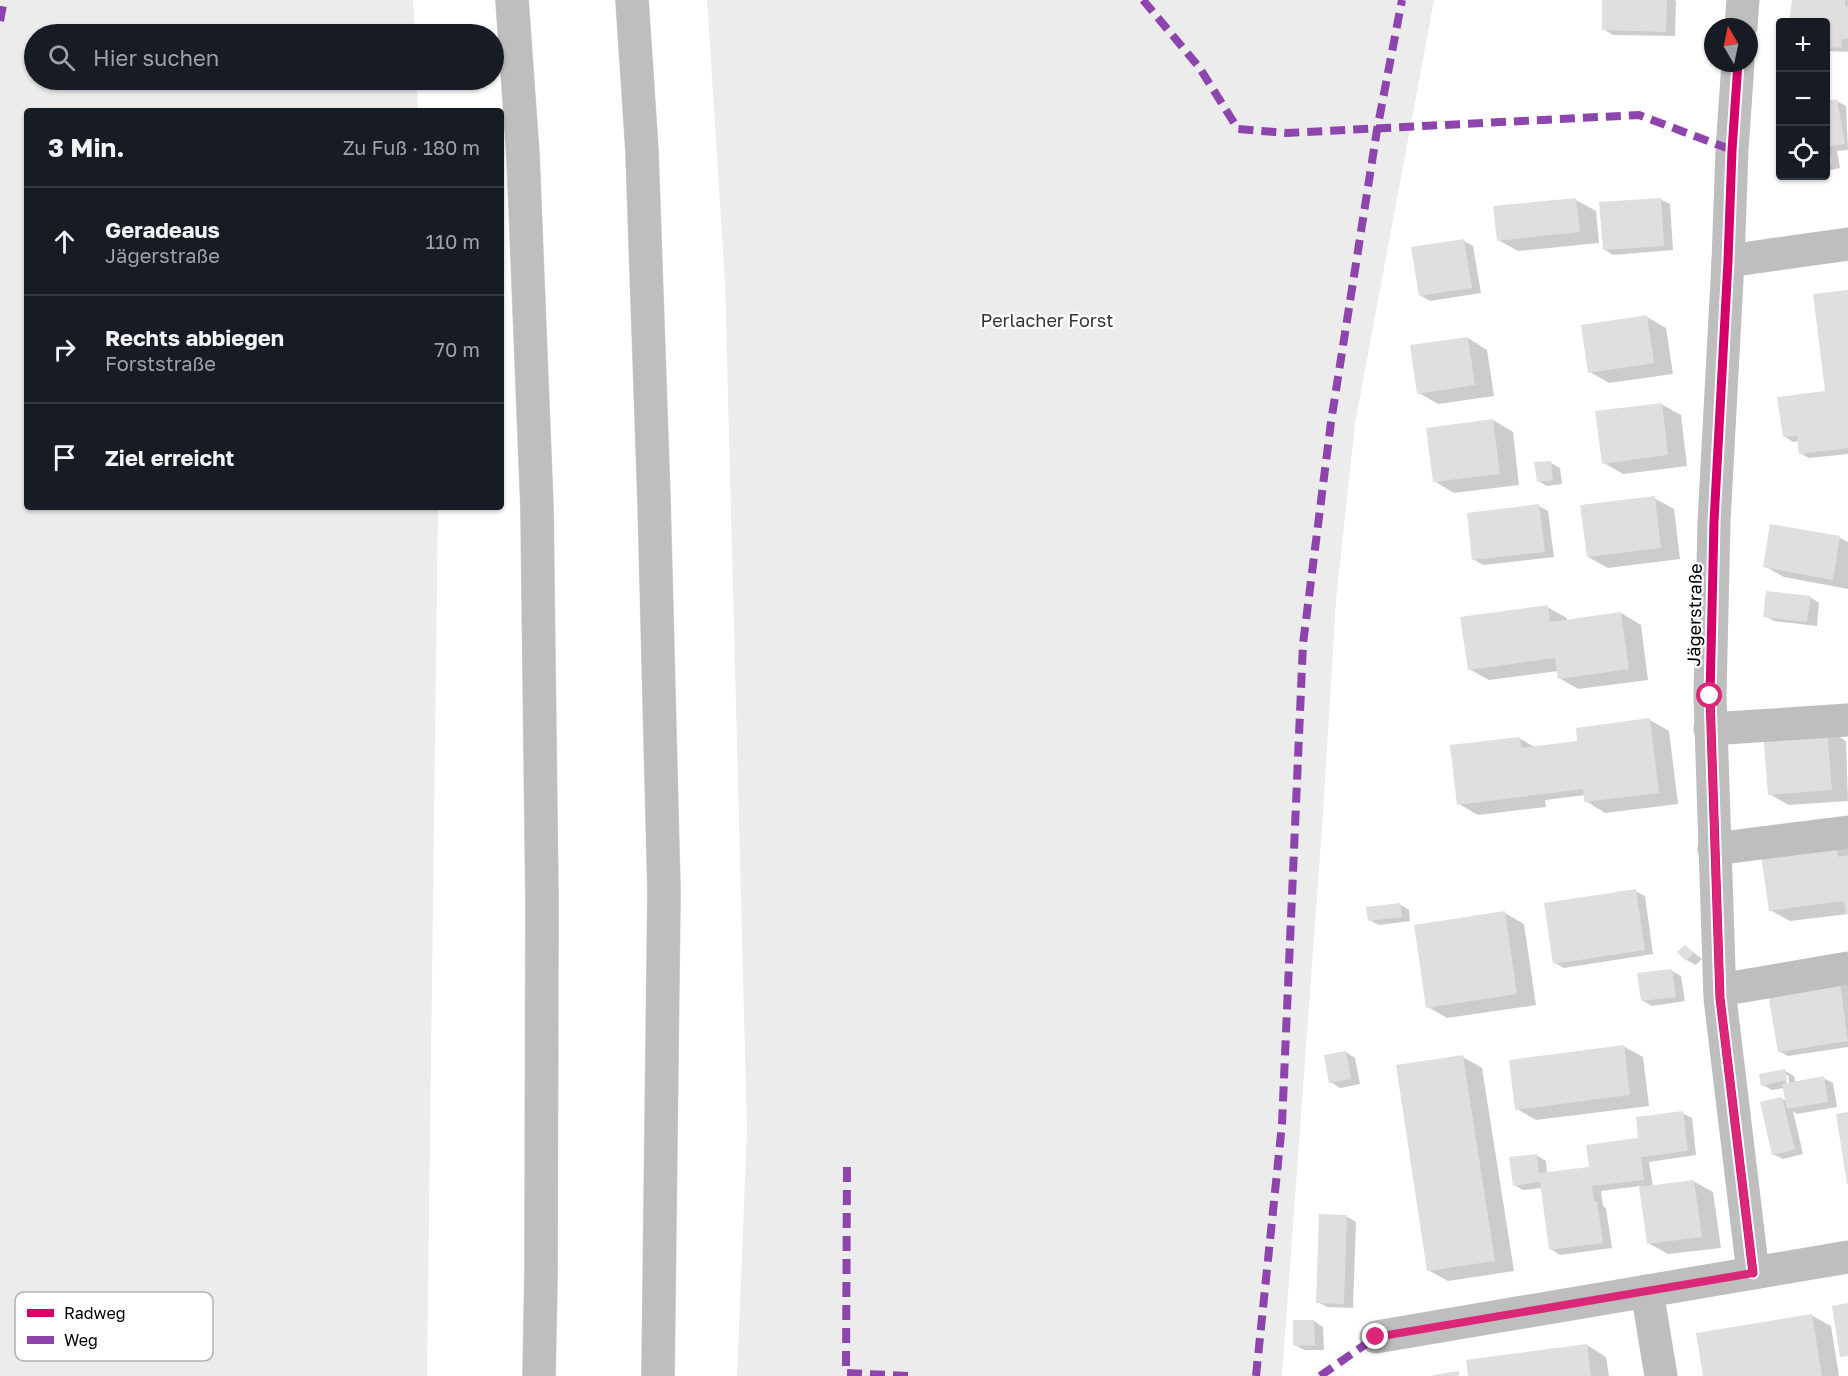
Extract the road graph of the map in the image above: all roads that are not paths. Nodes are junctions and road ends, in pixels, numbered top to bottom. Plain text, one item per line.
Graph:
1 (512, 0) edge
2 (632, 0) edge
3 (1743, 0) edge
4 (1742, 18) edge
5 (1737, 72) edge
6 (1848, 244) edge
7 (1728, 261) junction
8 (1848, 720) edge
9 (1710, 729) junction
10 (1848, 832) edge
11 (1714, 849) junction
12 (1848, 968) edge
13 (1720, 990) junction
14 (1848, 1257) edge
15 (1753, 1273) junction
16 (1647, 1291) junction
17 (1376, 1337) dead end
18 (538, 1376) edge
19 (658, 1376) edge
20 (1661, 1376) edge

1 - 18 main road
2 - 19 main road
3 - 4 main road
5 - 7 main road, Jägerstraße
6 - 7 main road
7 - 9 main road, Jägerstraße
8 - 9 main road
9 - 11 main road, Jägerstraße
10 - 11 main road
11 - 13 main road, Jägerstraße
12 - 13 main road
13 - 15 main road, Jägerstraße
14 - 15 main road
15 - 16 main road
16 - 17 main road
16 - 20 main road

